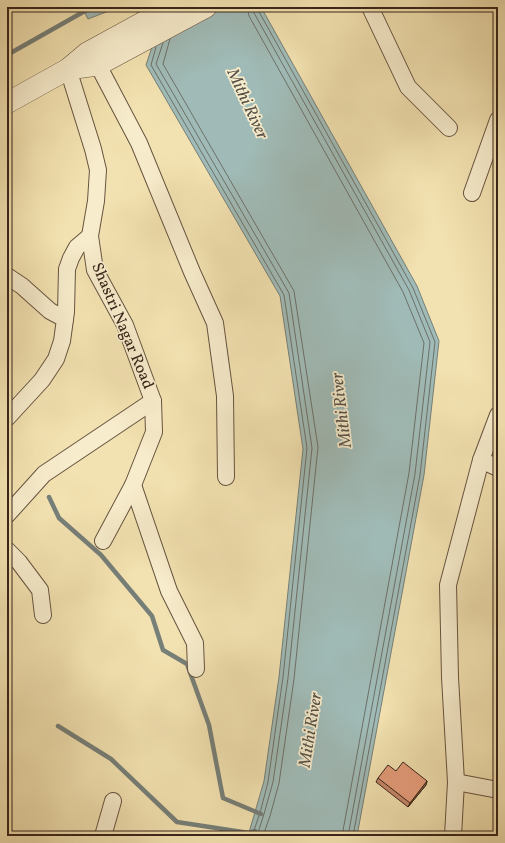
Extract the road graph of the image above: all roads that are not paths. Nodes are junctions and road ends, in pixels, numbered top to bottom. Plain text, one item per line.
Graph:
1 (172, 7) edge
2 (206, 7) edge
3 (370, 7) edge
4 (116, 46) junction
5 (98, 65) junction
6 (68, 69) junction
7 (7, 103) edge
8 (498, 120) edge
9 (450, 128) dead end
10 (472, 193) dead end
11 (90, 236) junction
12 (7, 276) edge
13 (65, 319) junction
14 (153, 401) junction
15 (498, 415) edge
16 (7, 418) edge
17 (481, 460) junction
18 (498, 468) edge
19 (226, 477) dead end
20 (133, 485) junction
21 (7, 515) edge
22 (103, 541) dead end
23 (7, 550) edge
24 (42, 615) dead end
25 (196, 669) dead end
26 (456, 782) junction
27 (498, 790) edge
28 (113, 801) dead end
29 (103, 836) edge
30 (453, 836) edge

1 - 4 street
2 - 4 street
3 - 9 street
4 - 5 street
4 - 6 street
5 - 6 street
5 - 19 street
6 - 7 street
6 - 11 street, Shastri Nagar Road
8 - 10 street
11 - 13 street
11 - 14 street, Shastri Nagar Road
12 - 13 street
13 - 16 street
14 - 20 street
14 - 21 street, Shastri Nagar Road
15 - 17 street
17 - 18 street
17 - 26 street
20 - 22 street
20 - 25 street
23 - 24 street
26 - 27 street
26 - 30 street
28 - 29 street

